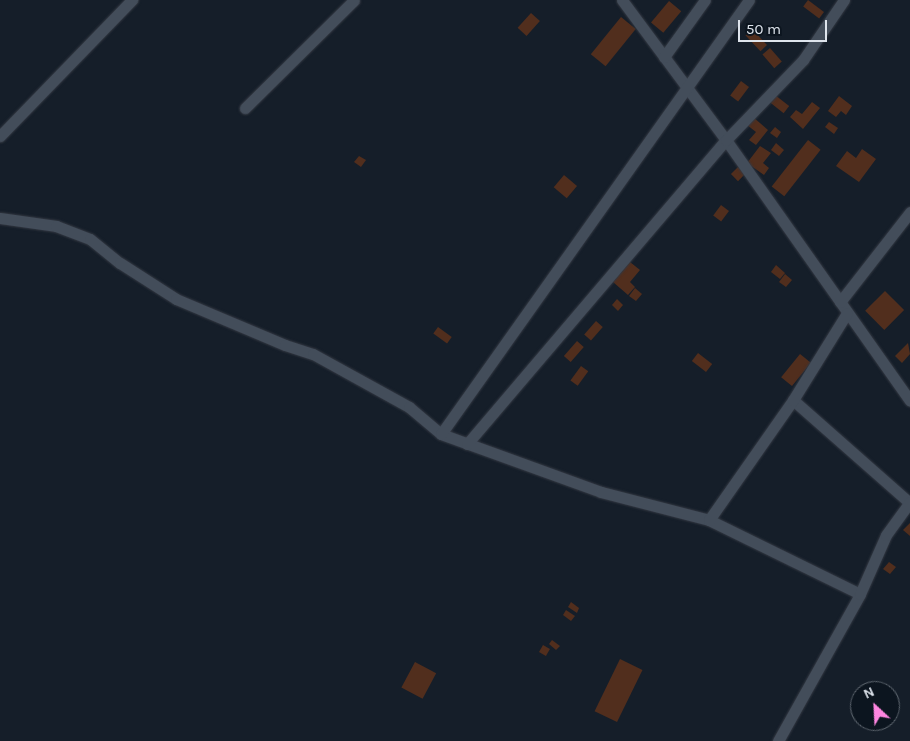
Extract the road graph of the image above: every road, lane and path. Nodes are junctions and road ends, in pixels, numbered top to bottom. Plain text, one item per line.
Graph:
1 (132, 0) edge
2 (354, 0) edge
3 (622, 0) edge
4 (705, 0) edge
5 (749, 0) edge
6 (844, 0) edge
7 (664, 58) junction
8 (687, 87) junction
9 (245, 108) dead end
10 (0, 136) edge
11 (726, 140) junction
12 (910, 212) edge
13 (0, 218) edge
14 (840, 302) junction
15 (847, 313) junction
16 (793, 400) junction
17 (910, 401) edge
18 (440, 434) junction
19 (467, 444) junction
20 (910, 503) edge
21 (709, 520) junction
22 (860, 594) junction
23 (778, 741) edge

1 - 10 street
2 - 9 street
3 - 7 street
4 - 7 street
5 - 8 street
6 - 11 street
7 - 8 street
8 - 11 street
8 - 18 street
11 - 14 street
11 - 19 street
12 - 14 street
13 - 18 street
14 - 15 street
15 - 16 street
15 - 17 street
16 - 20 street
16 - 21 street
18 - 19 street
19 - 21 street
20 - 22 street
21 - 22 street
22 - 23 street

